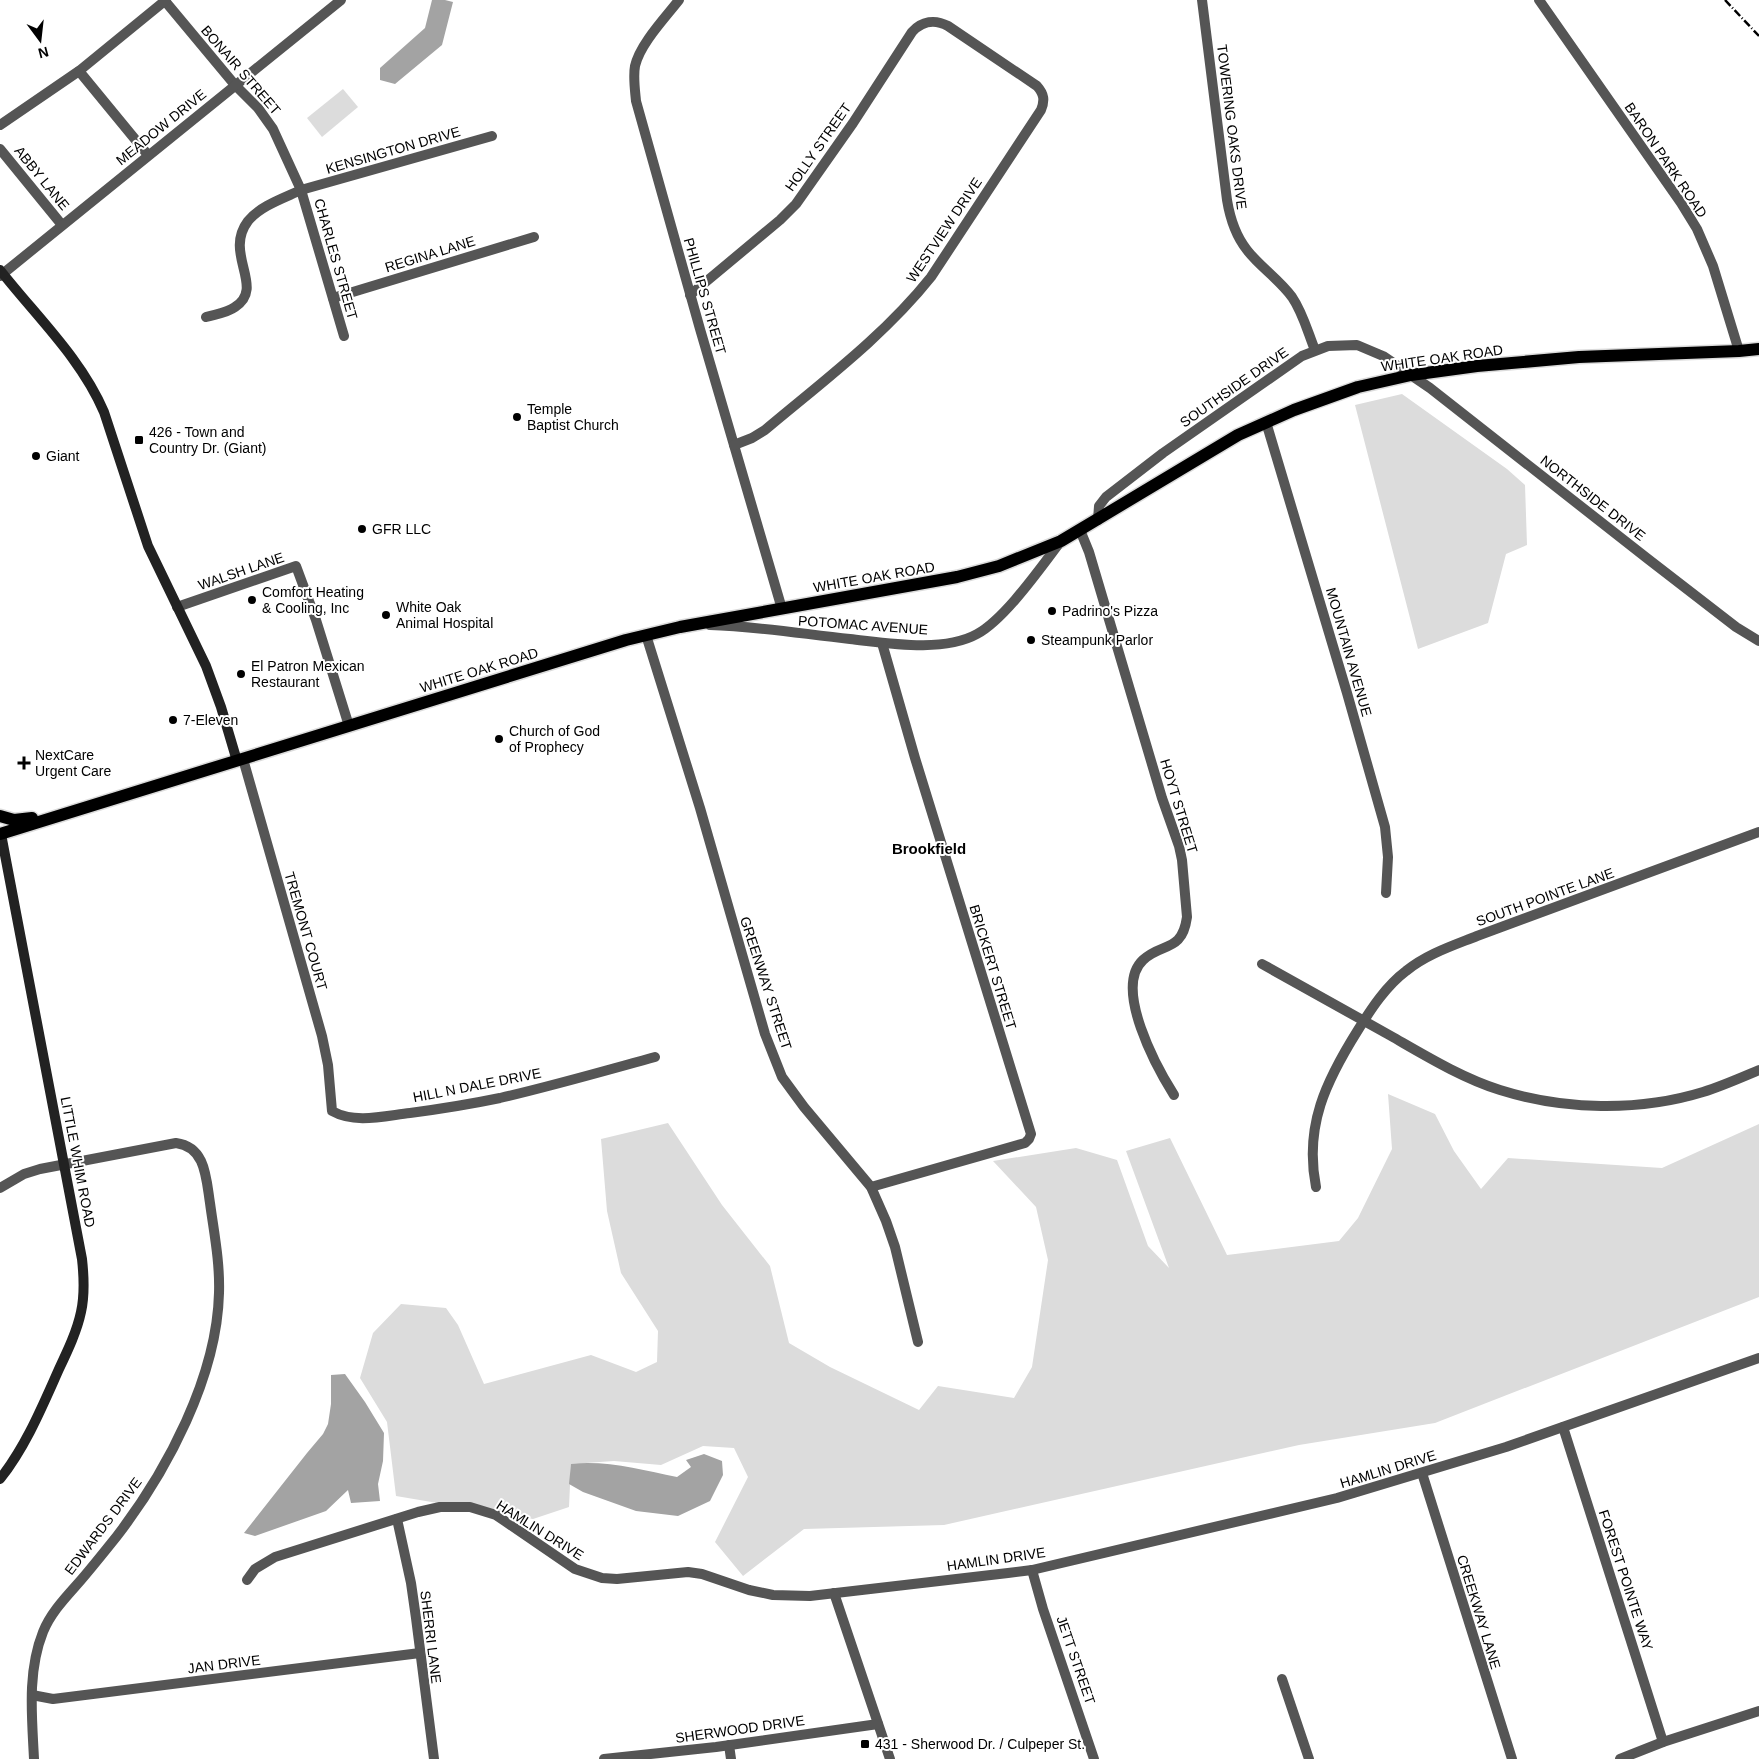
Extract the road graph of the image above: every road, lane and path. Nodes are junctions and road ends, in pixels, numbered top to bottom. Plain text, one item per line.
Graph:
1 (165, 0) edge
2 (341, 0) edge
3 (679, 0) edge
4 (1202, 0) edge
5 (1539, 0) edge
6 (957, 32) joint
7 (79, 70) junction
8 (235, 85) junction
9 (0, 125) edge
10 (492, 136) dead end
11 (0, 149) edge
12 (148, 155) junction
13 (302, 190) junction
14 (62, 225) junction
15 (534, 237) dead end
16 (1, 273) edge
17 (690, 295) junction
18 (333, 298) junction
19 (206, 317) dead end
20 (344, 336) dead end
21 (1759, 349) edge
22 (1315, 350) junction
23 (1739, 352) junction
24 (1759, 356) edge
25 (1411, 375) junction
26 (1266, 422) junction
27 (734, 445) junction
28 (1098, 520) junction
29 (1080, 530) junction
30 (1061, 540) junction
31 (178, 607) junction
32 (782, 608) junction
33 (680, 627) junction
34 (646, 635) junction
35 (1759, 641) edge
36 (882, 643) junction
37 (349, 726) junction
38 (240, 760) junction
39 (70, 812) junction
40 (0, 816) edge
41 (1759, 832) edge
42 (0, 834) edge
43 (1386, 893) dead end
44 (1262, 964) dead end
45 (1363, 1020) junction
46 (655, 1057) dead end
47 (1759, 1070) edge
48 (1174, 1095) dead end
49 (332, 1112) joint
50 (63, 1163) junction
51 (871, 1187) junction
52 (1316, 1187) dead end
53 (0, 1188) edge
54 (918, 1342) dead end
55 (1759, 1358) edge
56 (1563, 1427) junction
57 (1422, 1474) junction
58 (0, 1479) edge
59 (397, 1518) junction
60 (1032, 1570) junction
61 (247, 1580) dead end
62 (834, 1593) junction
63 (420, 1653) junction
64 (1282, 1679) dead end
65 (32, 1695) junction
66 (1759, 1711) edge
67 (878, 1724) junction
68 (1663, 1742) junction
69 (729, 1745) junction
70 (34, 1759) edge
71 (434, 1759) edge
72 (604, 1759) edge
73 (731, 1759) edge
74 (890, 1759) edge
75 (1094, 1759) edge
76 (1309, 1759) edge
77 (1512, 1759) edge
78 (1620, 1759) edge

1 - 7 street
1 - 8 street, BONAIR STREET
2 - 8 street, MEADOW DRIVE
3 - 17 street, PHILLIPS STREET
4 - 22 street, TOWERING OAKS DRIVE
5 - 23 street, BARON PARK ROAD
6 - 17 street, HOLLY STREET
6 - 27 street, WESTVIEW DRIVE
7 - 9 street
7 - 12 street
8 - 12 street, MEADOW DRIVE
8 - 13 street, BONAIR STREET
10 - 13 street, KENSINGTON DRIVE
11 - 14 street, ABBY LANE
12 - 14 street, MEADOW DRIVE
13 - 18 street, CHARLES STREET
13 - 19 street, KENSINGTON DRIVE
14 - 16 street, MEADOW DRIVE
15 - 18 street, REGINA LANE
16 - 31 street
17 - 27 street, PHILLIPS STREET
18 - 20 street, CHARLES STREET
21 - 23 main road, WHITE OAK ROAD
22 - 25 street, SOUTHSIDE DRIVE
22 - 28 street, SOUTHSIDE DRIVE
23 - 24 main road, WHITE OAK ROAD
23 - 25 main road, WHITE OAK ROAD
25 - 26 main road, WHITE OAK ROAD
25 - 35 street, NORTHSIDE DRIVE
26 - 28 main road, WHITE OAK ROAD
26 - 43 street, MOUNTAIN AVENUE
27 - 32 street, PHILLIPS STREET
28 - 29 main road, WHITE OAK ROAD
29 - 30 main road, WHITE OAK ROAD
29 - 48 street, HOYT STREET
30 - 32 main road, WHITE OAK ROAD
30 - 36 street, POTOMAC AVENUE
31 - 37 street, WALSH LANE
31 - 38 street
32 - 33 main road, WHITE OAK ROAD
33 - 34 main road, WHITE OAK ROAD
33 - 36 street, POTOMAC AVENUE
34 - 37 main road, WHITE OAK ROAD
34 - 51 street, GREENWAY STREET
36 - 51 street, BRICKERT STREET
37 - 38 main road, WHITE OAK ROAD
38 - 39 main road, WHITE OAK ROAD
38 - 49 street, TREMONT COURT
39 - 40 main road
39 - 42 main road, WHITE OAK ROAD
41 - 45 street, SOUTH POINTE LANE
42 - 50 street, LITTLE WHIM ROAD
44 - 45 street
45 - 47 street
45 - 52 street, SOUTH POINTE LANE
46 - 49 street, HILL N DALE DRIVE
50 - 53 street
50 - 58 street, LITTLE WHIM ROAD
50 - 65 street, EDWARDS DRIVE
51 - 54 street, GREENWAY STREET
55 - 56 street, HAMLIN DRIVE
56 - 57 street, HAMLIN DRIVE
56 - 68 street, FOREST POINTE WAY
57 - 60 street, HAMLIN DRIVE
57 - 77 street, CREEKWAY LANE
59 - 61 street, HAMLIN DRIVE
59 - 62 street, HAMLIN DRIVE
59 - 63 street, SHERRI LANE
60 - 62 street, HAMLIN DRIVE
60 - 75 street, JETT STREET
62 - 67 street
63 - 65 street, JAN DRIVE
63 - 71 street, SHERRI LANE
64 - 76 street
65 - 70 street, EDWARDS DRIVE
66 - 68 street
67 - 69 street, SHERWOOD DRIVE
67 - 74 street
68 - 78 street
69 - 72 street, SHERWOOD DRIVE
69 - 73 street

